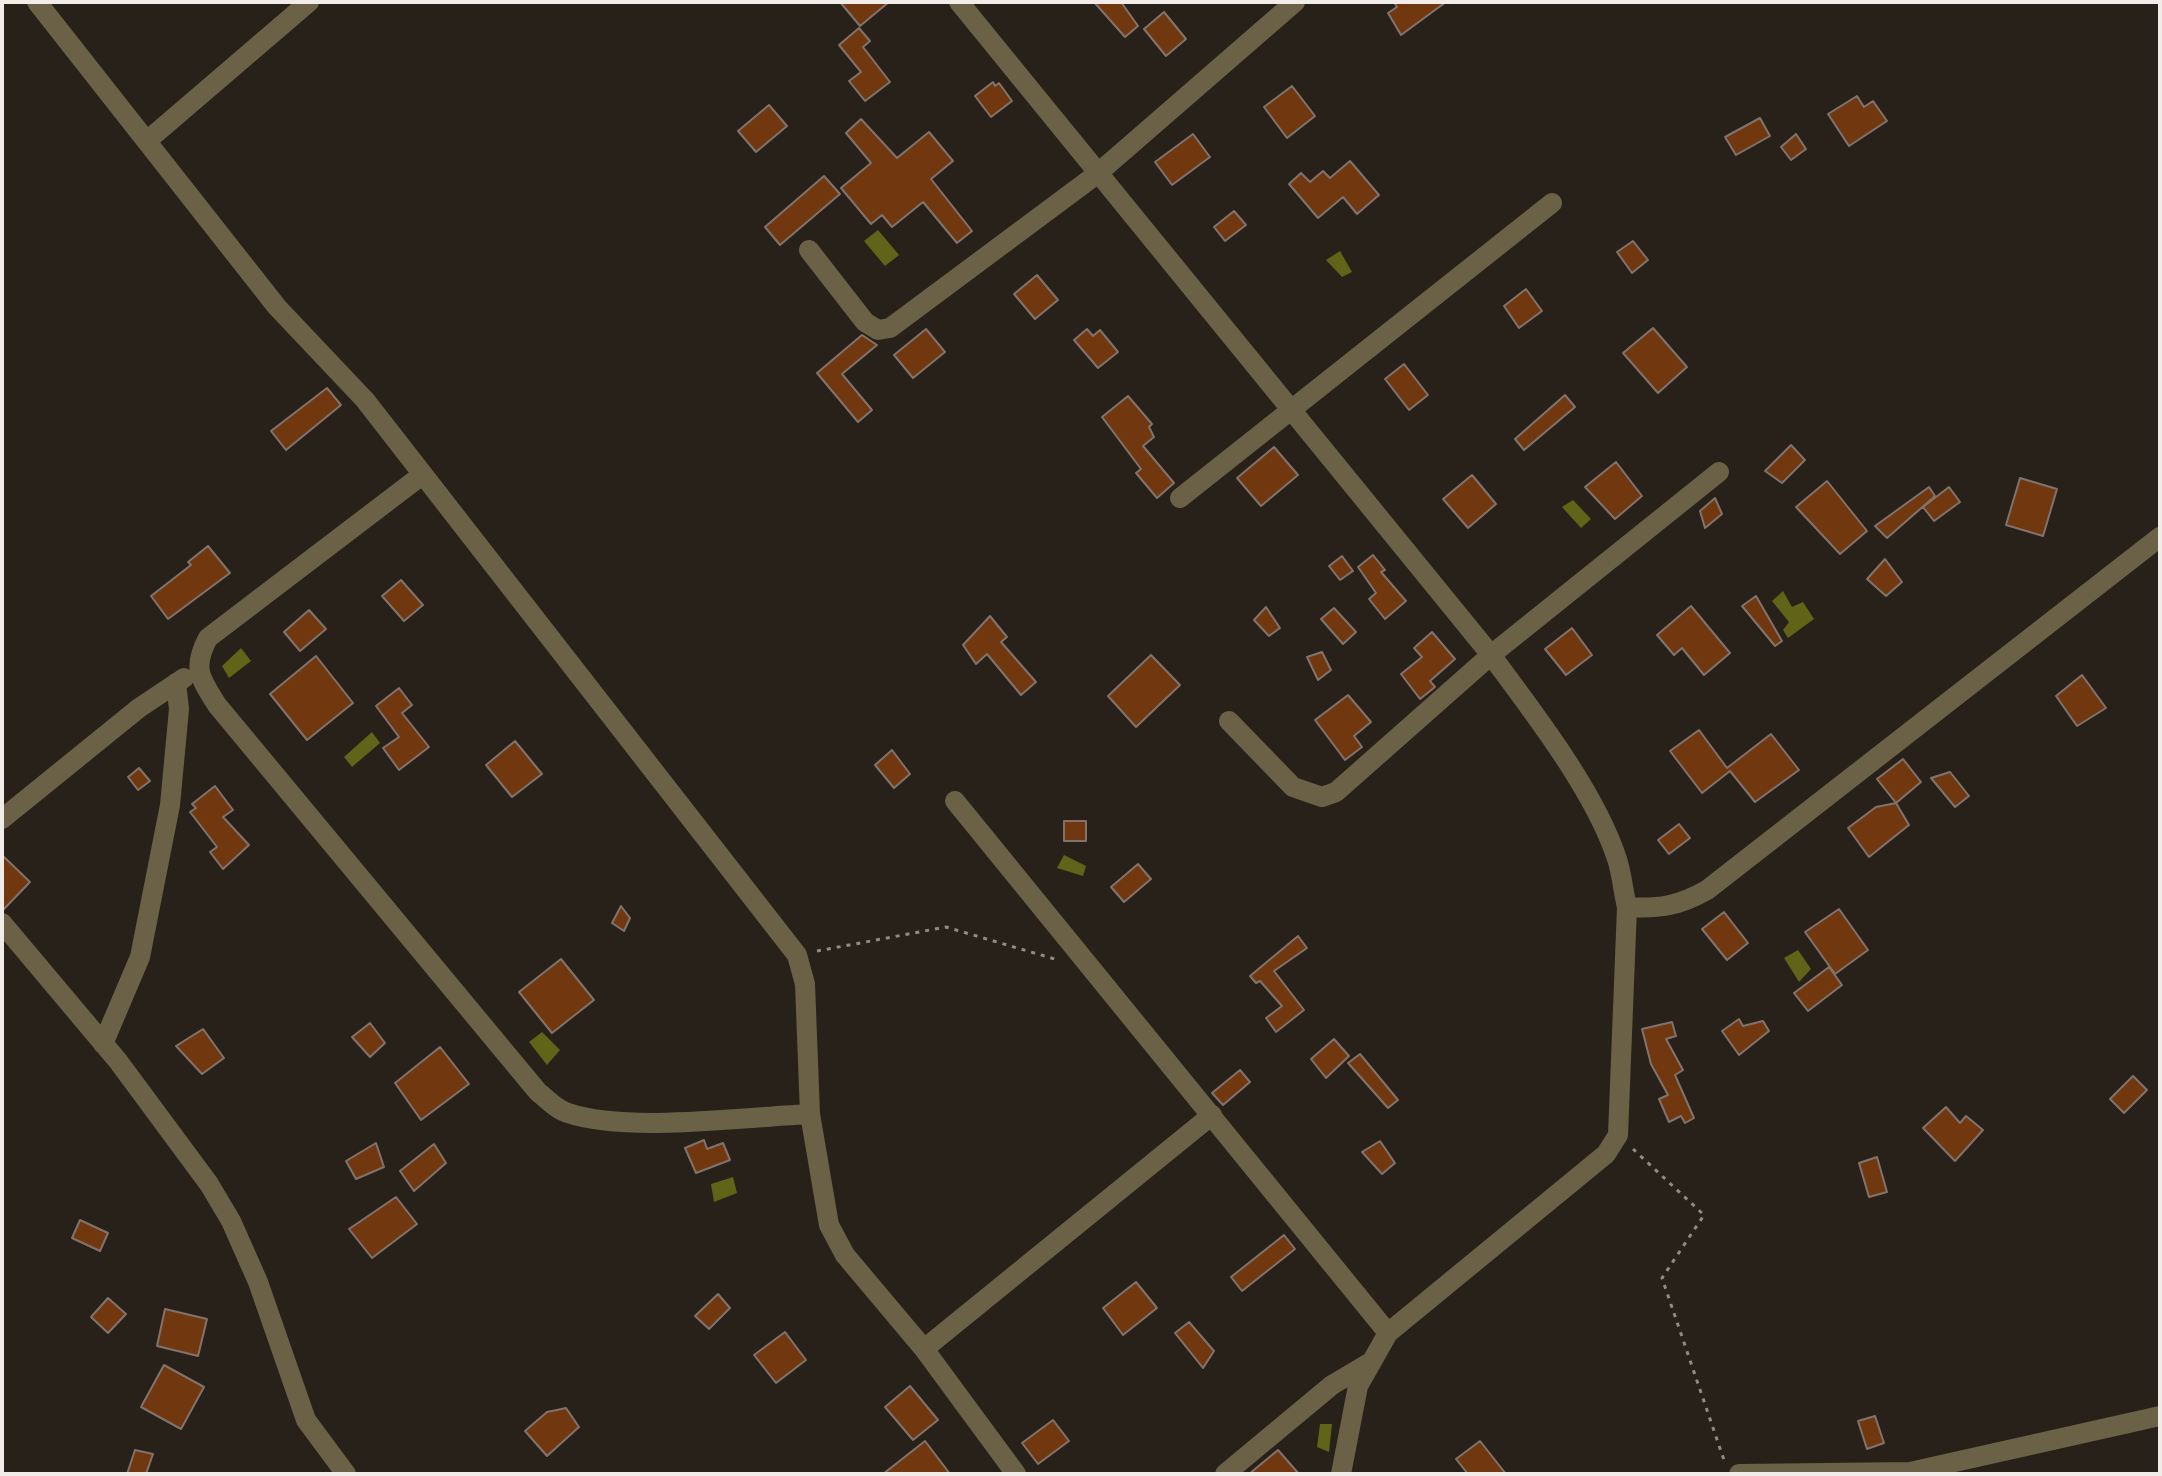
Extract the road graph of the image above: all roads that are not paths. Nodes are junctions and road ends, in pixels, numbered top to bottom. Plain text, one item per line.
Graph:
1 (37, 2) edge
2 (309, 2) edge
3 (959, 2) edge
4 (1295, 2) edge
5 (148, 140) junction
6 (1097, 174) junction
7 (1552, 203) dead end
8 (809, 250) dead end
9 (1291, 412) junction
10 (1719, 472) dead end
11 (422, 475) junction
12 (1180, 498) dead end
13 (2160, 537) edge
14 (1491, 655) junction
15 (199, 671) junction
16 (176, 683) junction
17 (1229, 721) dead end
18 (955, 801) dead end
19 (2, 819) edge
20 (1627, 907) junction
21 (2, 923) edge
22 (103, 1044) junction
23 (810, 1114) junction
24 (1212, 1115) junction
25 (1388, 1333) junction
26 (924, 1349) junction
27 (1369, 1363) junction
28 (2160, 1416) edge
29 (1910, 1473) edge
30 (346, 1474) edge
31 (1016, 1474) edge
32 (1225, 1474) edge
33 (1341, 1474) edge
34 (1739, 1474) edge

1 - 5 street
2 - 5 street
3 - 6 street
4 - 6 street
5 - 11 street
6 - 8 street
6 - 9 street
7 - 9 street
9 - 12 street
9 - 14 street
10 - 14 street
11 - 15 street
11 - 23 street
13 - 20 street
14 - 17 street
14 - 20 street
15 - 16 street
15 - 23 street
16 - 19 street
16 - 22 street
18 - 24 street
20 - 25 street
21 - 22 street
22 - 30 street
23 - 26 street
24 - 25 street
24 - 26 street
25 - 27 street
26 - 31 street
27 - 32 street
27 - 33 street
28 - 29 street
29 - 34 street

